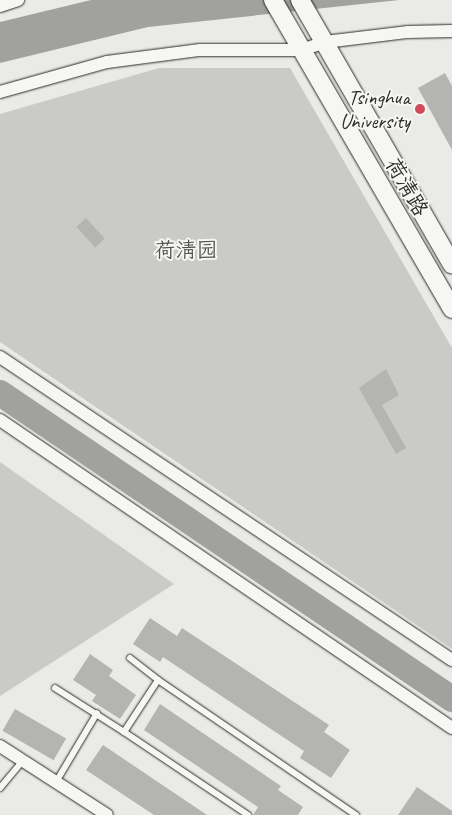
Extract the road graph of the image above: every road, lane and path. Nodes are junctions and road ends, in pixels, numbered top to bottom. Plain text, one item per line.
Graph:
1 (18, 0) edge
2 (272, 0) edge
3 (300, 0) edge
4 (0, 6) edge
5 (452, 31) edge
6 (324, 42) junction
7 (297, 43) junction
8 (0, 92) edge
9 (452, 264) edge
10 (452, 309) edge
11 (0, 357) edge
12 (0, 420) edge
13 (130, 658) dead end
14 (452, 660) edge
15 (158, 680) junction
16 (55, 688) dead end
17 (97, 713) junction
18 (452, 728) edge
19 (124, 732) junction
20 (0, 746) edge
21 (23, 761) junction
22 (56, 782) junction
23 (0, 788) edge
24 (106, 815) edge
25 (248, 815) edge
26 (356, 815) edge

1 - 4 street
2 - 7 main road, 荷清路
3 - 6 main road, 荷清路
5 - 6 street
6 - 7 street
6 - 9 main road, 荷清路
7 - 8 street
7 - 10 main road, 荷清路
11 - 14 street
12 - 18 street
13 - 15 lane
15 - 19 lane
15 - 26 lane
16 - 17 lane
17 - 19 lane
17 - 22 lane
19 - 25 lane
20 - 21 street
21 - 22 street
21 - 23 lane
22 - 24 street

